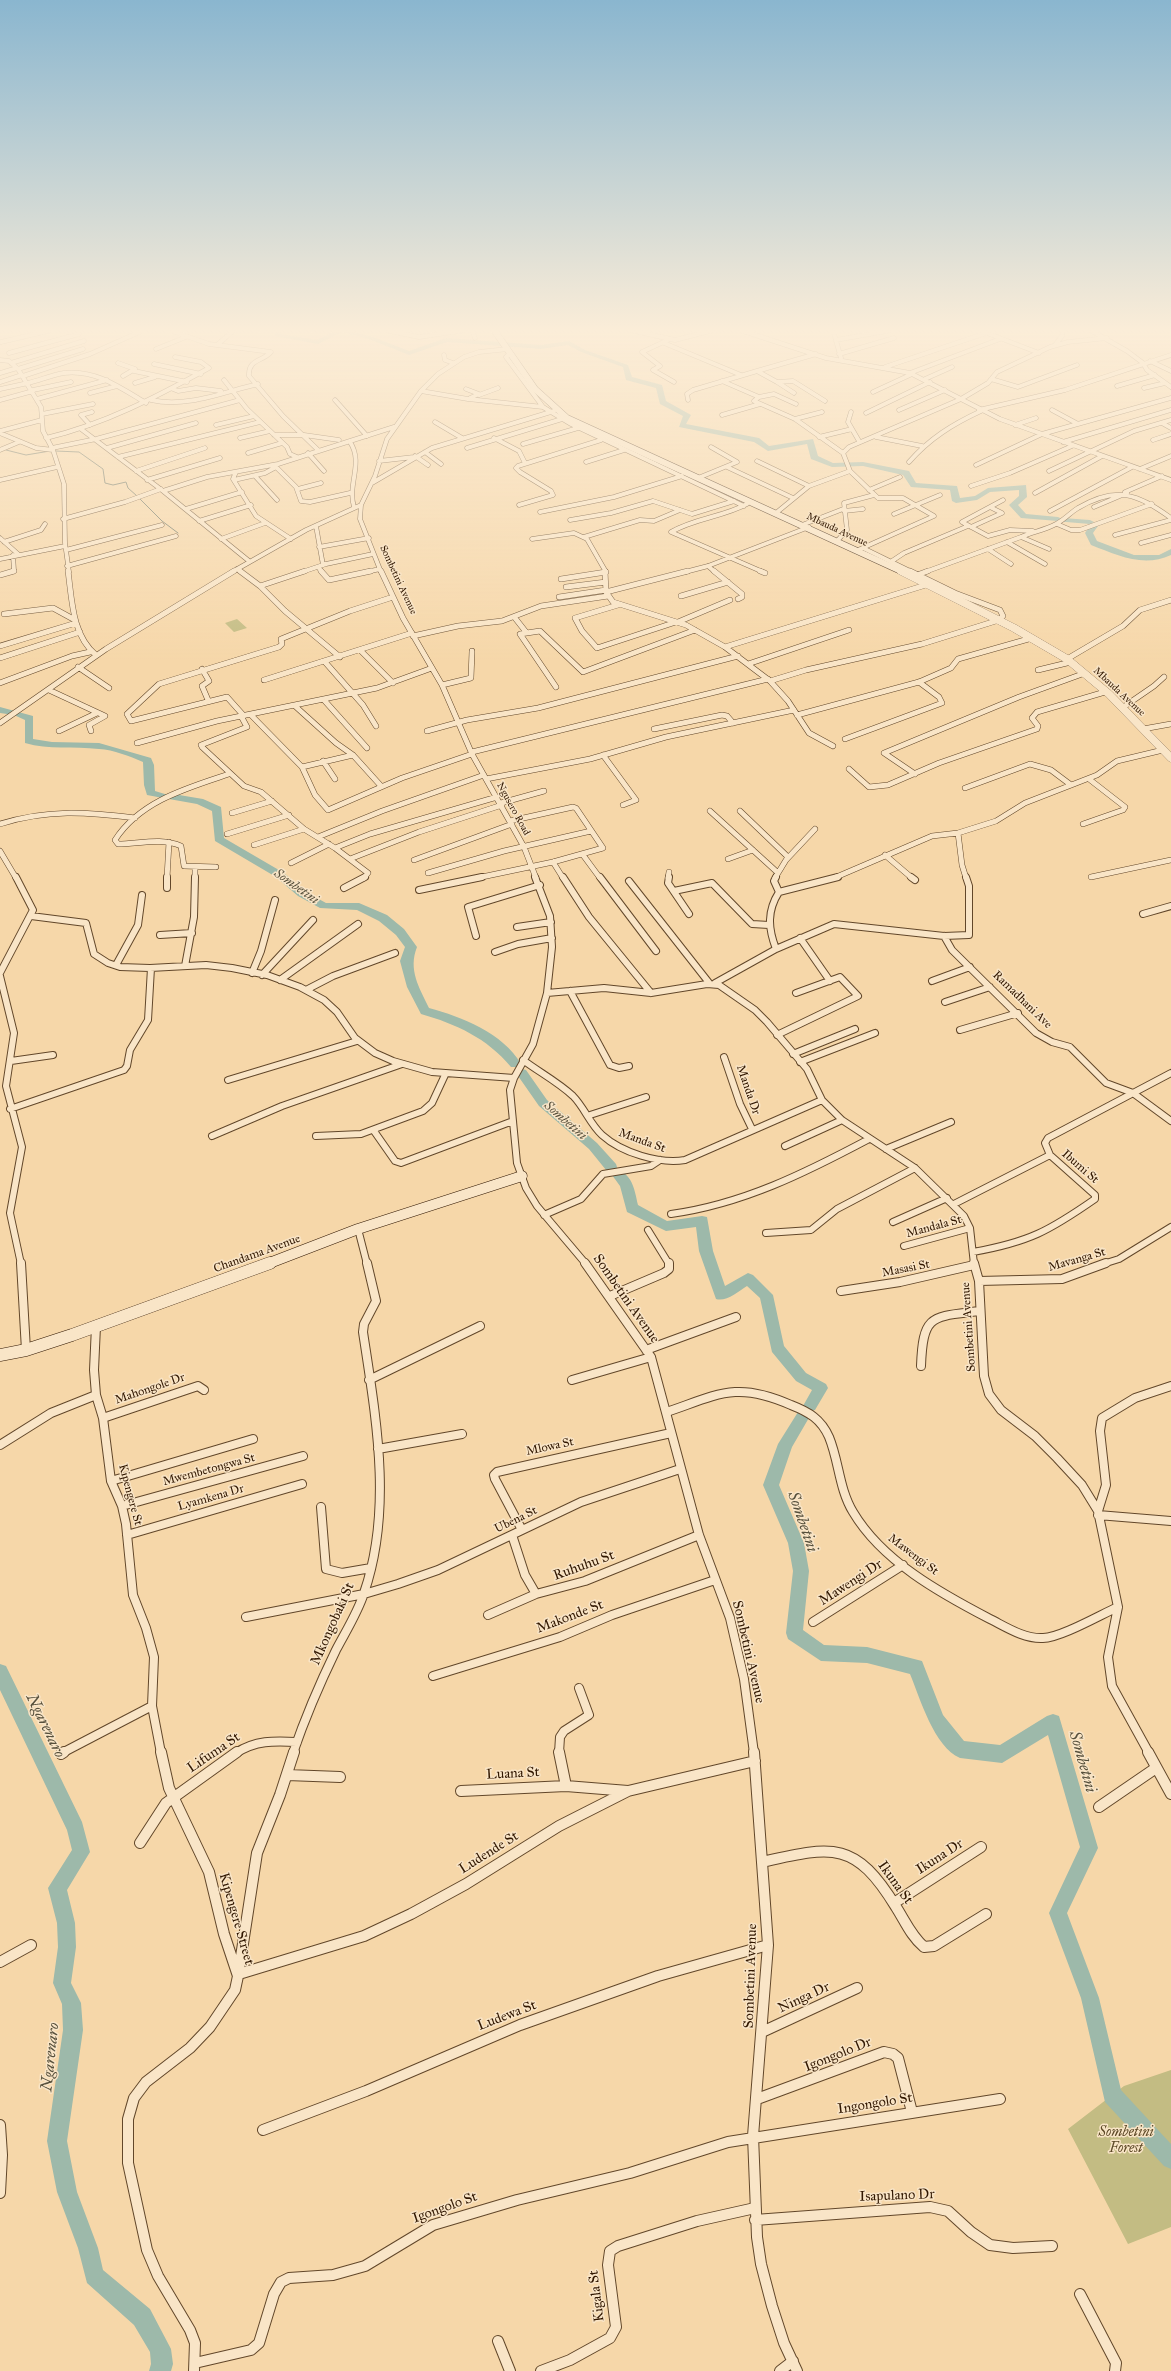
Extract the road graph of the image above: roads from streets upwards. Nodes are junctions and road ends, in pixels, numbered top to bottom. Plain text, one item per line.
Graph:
1 (47, 441) edge
2 (90, 441) edge
3 (98, 441) edge
4 (133, 441) edge
5 (184, 441) edge
6 (279, 441) edge
7 (308, 441) edge
8 (354, 441) edge
9 (386, 441) edge
10 (455, 441) edge
11 (491, 441) edge
12 (499, 441) edge
13 (535, 441) edge
14 (599, 441) edge
15 (602, 441) edge
16 (613, 441) edge
17 (824, 441) edge
18 (859, 441) edge
19 (901, 441) edge
20 (928, 441) edge
21 (1028, 441) edge
22 (1059, 441) edge
23 (1067, 441) edge
24 (1114, 441) edge
25 (19, 442) joint
26 (350, 442) junction
27 (1063, 442) junction
28 (282, 444) junction
29 (523, 444) dead end
30 (922, 446) junction
31 (1072, 446) junction
32 (711, 447) dead end
33 (107, 448) junction
34 (205, 448) dead end
35 (468, 448) dead end
36 (0, 450) edge
37 (53, 450) junction
38 (318, 450) junction
39 (624, 450) junction
40 (425, 452) junction
41 (1090, 452) junction
42 (248, 453) dead end
43 (843, 453) junction
44 (308, 454) junction
45 (1102, 456) junction
46 (1171, 456) edge
47 (118, 457) junction
48 (297, 457) junction
49 (415, 457) junction
50 (220, 458) dead end
51 (757, 461) dead end
52 (379, 462) junction
53 (586, 462) dead end
54 (909, 462) dead end
55 (524, 463) junction
56 (428, 464) dead end
57 (441, 464) dead end
58 (976, 465) dead end
59 (275, 466) junction
60 (57, 467) junction
61 (728, 467) junction
62 (1132, 467) junction
63 (850, 470) junction
64 (1140, 470) junction
65 (136, 471) junction
66 (324, 471) dead end
67 (1049, 471) dead end
68 (236, 472) junction
69 (687, 474) junction
70 (255, 476) junction
71 (680, 476) junction
72 (1162, 476) junction
73 (900, 477) dead end
74 (698, 478) junction
75 (0, 480) edge
76 (147, 480) junction
77 (234, 480) junction
78 (1171, 480) edge
79 (321, 483) dead end
80 (372, 483) junction
81 (809, 486) junction
82 (971, 486) dead end
83 (298, 489) junction
84 (162, 490) junction
85 (869, 490) junction
86 (242, 492) junction
87 (350, 493) junction
88 (1035, 493) dead end
89 (1126, 493) junction
90 (874, 495) junction
91 (940, 495) dead end
92 (793, 498) junction
93 (277, 500) dead end
94 (1004, 500) dead end
95 (734, 501) junction
96 (751, 502) junction
97 (916, 504) junction
98 (1152, 504) junction
99 (251, 505) junction
100 (361, 505) junction
101 (519, 505) dead end
102 (744, 506) junction
103 (354, 507) junction
104 (990, 507) junction
105 (1094, 507) dead end
106 (186, 509) junction
107 (863, 509) dead end
108 (680, 510) junction
109 (844, 510) junction
110 (1050, 511) dead end
111 (540, 512) dead end
112 (776, 513) junction
113 (894, 514) dead end
114 (64, 519) junction
115 (1171, 519) edge
116 (570, 520) dead end
117 (200, 521) junction
118 (265, 523) junction
119 (45, 524) dead end
120 (802, 524) junction
121 (1057, 524) junction
122 (162, 525) dead end
123 (316, 526) junction
124 (970, 526) junction
125 (809, 527) junction
126 (1035, 531) junction
127 (1116, 534) dead end
128 (1171, 535) edge
129 (176, 536) dead end
130 (584, 537) junction
131 (1021, 537) junction
132 (369, 538) junction
133 (221, 539) junction
134 (291, 539) junction
135 (532, 539) dead end
136 (2, 540) edge
137 (837, 541) junction
138 (1008, 542) junction
139 (1141, 543) dead end
140 (65, 546) junction
141 (319, 547) junction
142 (860, 549) junction
143 (988, 549) junction
144 (1049, 549) dead end
145 (373, 554) junction
146 (16, 555) junction
147 (732, 558) junction
148 (0, 559) edge
149 (249, 561) junction
150 (892, 561) junction
151 (1011, 564) dead end
152 (1045, 564) dead end
153 (67, 566) junction
154 (321, 566) junction
155 (708, 566) junction
156 (237, 569) junction
157 (380, 569) junction
158 (606, 572) junction
159 (765, 573) dead end
160 (0, 575) edge
161 (916, 576) junction
162 (561, 579) dead end
163 (606, 582) junction
164 (728, 582) junction
165 (929, 584) junction
166 (260, 586) junction
167 (566, 587) dead end
168 (607, 593) junction
169 (681, 596) dead end
170 (393, 597) junction
171 (559, 597) dead end
172 (738, 599) dead end
173 (730, 600) dead end
174 (1171, 600) edge
175 (618, 605) junction
176 (4, 614) dead end
177 (515, 618) junction
178 (999, 620) junction
179 (76, 621) junction
180 (677, 622) junction
181 (306, 628) junction
182 (695, 630) junction
183 (849, 630) dead end
184 (80, 632) junction
185 (526, 632) junction
186 (412, 634) junction
187 (1032, 638) junction
188 (0, 646) edge
189 (724, 647) junction
190 (360, 650) junction
191 (472, 651) dead end
192 (90, 652) junction
193 (96, 655) junction
194 (738, 656) junction
195 (340, 657) junction
196 (0, 658) edge
197 (1069, 661) junction
198 (325, 662) junction
199 (748, 664) junction
200 (78, 668) junction
201 (432, 668) junction
202 (202, 669) junction
203 (1038, 670) dead end
204 (1085, 674) junction
205 (1164, 677) dead end
206 (264, 680) dead end
207 (769, 680) junction
208 (919, 682) junction
209 (0, 683) edge
210 (393, 684) junction
211 (442, 685) junction
212 (556, 687) dead end
213 (109, 688) dead end
214 (49, 690) junction
215 (1105, 692) junction
216 (352, 694) junction
217 (208, 700) junction
218 (324, 700) junction
219 (295, 706) junction
220 (1122, 708) junction
221 (796, 712) junction
222 (97, 713) junction
223 (251, 715) junction
224 (243, 716) junction
225 (458, 722) junction
226 (0, 723) edge
227 (732, 723) junction
228 (1171, 724) edge
229 (376, 726) dead end
230 (1143, 728) junction
231 (654, 730) dead end
232 (59, 731) dead end
233 (427, 731) dead end
234 (91, 732) dead end
235 (845, 739) dead end
236 (137, 743) dead end
237 (833, 746) dead end
238 (366, 748) dead end
239 (1163, 750) junction
240 (472, 753) junction
241 (353, 755) junction
242 (603, 755) junction
243 (1171, 758) edge
244 (323, 761) junction
245 (302, 767) junction
246 (848, 769) dead end
247 (229, 774) junction
248 (915, 774) junction
249 (485, 777) junction
250 (1089, 778) junction
251 (335, 779) dead end
252 (1071, 785) junction
253 (381, 786) junction
254 (965, 788) dead end
255 (544, 791) dead end
256 (497, 797) junction
257 (272, 801) junction
258 (501, 804) junction
259 (623, 805) dead end
260 (710, 811) dead end
261 (740, 811) dead end
262 (232, 812) dead end
263 (289, 815) junction
264 (135, 818) junction
265 (511, 822) junction
266 (0, 824) edge
267 (1083, 824) dead end
268 (304, 829) junction
269 (815, 829) dead end
270 (591, 831) junction
271 (958, 833) junction
272 (227, 834) dead end
273 (318, 838) junction
274 (169, 842) junction
275 (329, 844) junction
276 (254, 845) dead end
277 (524, 847) junction
278 (335, 848) junction
279 (753, 850) junction
280 (0, 851) edge
281 (583, 855) junction
282 (885, 856) junction
283 (788, 857) junction
284 (350, 859) junction
285 (728, 859) dead end
286 (414, 860) dead end
287 (1171, 860) edge
288 (553, 862) junction
289 (291, 863) dead end
290 (216, 867) dead end
291 (532, 867) junction
292 (195, 868) junction
293 (669, 872) dead end
294 (777, 872) junction
295 (428, 873) dead end
296 (1091, 878) dead end
297 (914, 880) dead end
298 (629, 881) dead end
299 (540, 885) junction
300 (167, 888) dead end
301 (344, 888) dead end
302 (419, 890) dead end
303 (674, 891) junction
304 (779, 892) junction
305 (142, 895) dead end
306 (275, 900) dead end
307 (1171, 906) edge
308 (689, 914) dead end
309 (1143, 914) dead end
310 (31, 916) junction
311 (314, 920) dead end
312 (551, 922) junction
313 (358, 924) dead end
314 (769, 925) junction
315 (517, 927) dead end
316 (192, 934) junction
317 (160, 935) dead end
318 (476, 936) dead end
319 (944, 936) junction
320 (552, 938) junction
321 (800, 938) junction
322 (776, 949) junction
323 (656, 951) dead end
324 (495, 952) dead end
325 (395, 953) dead end
326 (116, 965) junction
327 (185, 966) junction
328 (970, 966) junction
329 (151, 968) junction
330 (252, 973) junction
331 (0, 974) edge
332 (262, 975) junction
333 (280, 980) junction
334 (830, 981) junction
335 (932, 981) dead end
336 (713, 984) junction
337 (990, 988) junction
338 (306, 990) junction
339 (570, 991) junction
340 (651, 993) junction
341 (796, 993) dead end
342 (547, 994) junction
343 (945, 1002) dead end
344 (1018, 1013) junction
345 (855, 1029) dead end
346 (960, 1030) dead end
347 (875, 1033) dead end
348 (777, 1035) junction
349 (357, 1041) junction
350 (793, 1054) junction
351 (53, 1055) dead end
352 (724, 1057) dead end
353 (523, 1060) junction
354 (11, 1061) junction
355 (800, 1062) junction
356 (402, 1064) junction
357 (629, 1066) dead end
358 (1171, 1073) edge
359 (444, 1075) junction
360 (514, 1078) junction
361 (228, 1080) dead end
362 (6, 1086) junction
363 (0, 1091) edge
364 (1133, 1094) junction
365 (646, 1097) dead end
366 (822, 1100) junction
367 (10, 1109) junction
368 (590, 1115) junction
369 (513, 1120) junction
370 (842, 1120) junction
371 (1171, 1121) edge
372 (951, 1122) dead end
373 (752, 1129) junction
374 (374, 1131) junction
375 (212, 1136) dead end
376 (316, 1136) dead end
377 (869, 1139) junction
378 (785, 1146) dead end
379 (886, 1148) junction
380 (1050, 1155) junction
381 (660, 1160) junction
382 (915, 1168) junction
383 (522, 1176) junction
384 (947, 1198) junction
385 (954, 1204) junction
386 (671, 1214) dead end
387 (544, 1215) junction
388 (893, 1222) dead end
389 (1171, 1227) edge
390 (970, 1228) junction
391 (358, 1230) junction
392 (648, 1230) dead end
393 (766, 1233) dead end
394 (904, 1246) dead end
395 (973, 1252) junction
396 (974, 1265) junction
397 (979, 1281) junction
398 (841, 1291) dead end
399 (610, 1296) junction
400 (980, 1311) junction
401 (736, 1317) dead end
402 (96, 1326) junction
403 (480, 1326) dead end
404 (26, 1350) junction
405 (648, 1354) junction
406 (0, 1355) edge
407 (921, 1366) dead end
408 (369, 1380) junction
409 (572, 1380) dead end
410 (1171, 1386) edge
411 (204, 1390) dead end
412 (96, 1395) junction
413 (667, 1412) junction
414 (103, 1418) junction
415 (671, 1433) junction
416 (462, 1434) dead end
417 (253, 1439) dead end
418 (0, 1446) edge
419 (378, 1449) junction
420 (303, 1456) dead end
421 (680, 1469) junction
422 (111, 1481) junction
423 (302, 1484) dead end
424 (122, 1506) junction
425 (321, 1507) dead end
426 (1098, 1513) junction
427 (1171, 1521) edge
428 (522, 1530) junction
429 (128, 1535) junction
430 (512, 1535) junction
431 (699, 1535) junction
432 (903, 1565) junction
433 (371, 1568) junction
434 (715, 1580) junction
435 (364, 1594) junction
436 (536, 1594) junction
437 (1118, 1607) junction
438 (488, 1615) dead end
439 (246, 1617) dead end
440 (813, 1622) dead end
441 (151, 1644) joint
442 (433, 1676) dead end
443 (579, 1688) dead end
444 (152, 1706) junction
445 (297, 1742) junction
446 (61, 1754) dead end
447 (755, 1761) junction
448 (1156, 1768) junction
449 (287, 1775) junction
450 (340, 1777) dead end
451 (566, 1786) junction
452 (628, 1790) junction
453 (461, 1791) dead end
454 (1171, 1794) edge
455 (174, 1798) junction
456 (1099, 1807) dead end
457 (140, 1843) dead end
458 (981, 1847) dead end
459 (762, 1862) junction
460 (894, 1903) junction
461 (986, 1914) dead end
462 (31, 1944) dead end
463 (768, 1944) junction
464 (0, 1962) edge
465 (239, 1975) junction
466 (857, 1988) dead end
467 (762, 2032) junction
468 (757, 2099) junction
469 (1000, 2099) dead end
470 (912, 2112) junction
471 (0, 2125) edge
472 (263, 2130) dead end
473 (753, 2136) junction
474 (0, 2193) edge
475 (755, 2214) junction
476 (1052, 2246) dead end
477 (1080, 2294) dead end
478 (498, 2341) dead end
479 (795, 2366) edge
480 (195, 2367) edge
481 (510, 2371) edge
482 (541, 2371) edge
483 (780, 2371) edge
484 (1115, 2371) edge

1 - 37 street
2 - 37 street
3 - 33 street
4 - 33 street
5 - 47 street
6 - 28 street
7 - 38 street
8 - 26 street
9 - 52 street
10 - 40 street
11 - 35 street
12 - 55 street
13 - 29 street
14 - 55 street
15 - 39 street
16 - 69 street, Mbauda Avenue
17 - 43 street
18 - 43 street
19 - 30 street
20 - 30 street
21 - 58 street
22 - 27 street
23 - 27 street
24 - 41 street
25 - 36 street
25 - 37 street
26 - 38 street
26 - 87 street
27 - 31 street
28 - 42 street
28 - 48 street
30 - 54 street
31 - 41 street
31 - 82 street
32 - 61 street
33 - 47 street
34 - 65 street
37 - 60 street
38 - 44 street
39 - 53 street
39 - 71 street
40 - 49 street
40 - 57 street
41 - 45 street
41 - 67 street
43 - 63 street
44 - 48 street
44 - 66 street
45 - 62 street
45 - 88 street
46 - 64 street
47 - 65 street
48 - 59 street
49 - 52 street
49 - 56 street
49 - 80 street
50 - 76 street
51 - 81 street
52 - 80 street
55 - 101 street
59 - 68 street
59 - 70 street
59 - 83 street
60 - 75 street
60 - 114 street
61 - 74 street
61 - 92 street
62 - 64 street
62 - 110 street
63 - 81 street
63 - 85 street
64 - 72 street
65 - 76 street
68 - 77 street
68 - 84 street
69 - 71 street
69 - 74 street, Mbauda Avenue
70 - 77 street
70 - 93 street
71 - 95 street
71 - 111 street
72 - 78 street
72 - 89 street
73 - 85 street
74 - 96 street, Mbauda Avenue
76 - 84 street
77 - 86 street
79 - 83 street
80 - 100 street
81 - 92 street
83 - 87 street
84 - 106 street
84 - 114 street
85 - 90 street
86 - 99 street
86 - 106 street
87 - 103 street
89 - 98 street
89 - 105 street
89 - 121 street
90 - 97 street
90 - 109 street
91 - 97 street
92 - 112 street
94 - 104 street
95 - 102 street
95 - 108 street
96 - 102 street
96 - 112 street, Mbauda Avenue
97 - 113 street
97 - 142 street
98 - 115 street
98 - 121 street
99 - 117 street
99 - 118 street
100 - 103 street
100 - 132 street, Sombetini Avenue
102 - 147 street
103 - 123 street
104 - 124 street
104 - 124 street
106 - 117 street
107 - 109 street
108 - 116 street
108 - 130 street
109 - 120 street
109 - 137 street
112 - 120 street, Mbauda Avenue
114 - 140 street
115 - 127 street
117 - 133 street
118 - 133 street
118 - 134 street
119 - 136 street
120 - 125 street, Mbauda Avenue
121 - 126 street
122 - 140 street
123 - 134 street
123 - 141 street
124 - 126 street
124 - 150 street
125 - 137 street, Mbauda Avenue
125 - 147 street
126 - 131 street
128 - 139 street
129 - 153 street
130 - 135 street
130 - 158 street
131 - 138 street
131 - 144 street
132 - 141 street
132 - 145 street, Sombetini Avenue
133 - 149 street
134 - 149 street
136 - 146 street
137 - 142 street, Mbauda Avenue
138 - 143 street
138 - 152 street
140 - 146 street
140 - 153 street
141 - 154 street
142 - 150 street
142 - 161 street, Mbauda Avenue
143 - 151 street
143 - 161 street
145 - 154 street
145 - 157 street, Sombetini Avenue
146 - 148 street
146 - 160 street
147 - 155 street
147 - 159 street
149 - 156 street
150 - 161 street
153 - 179 street
154 - 157 street
154 - 166 street
155 - 164 street
155 - 168 street
156 - 166 street
156 - 193 street
157 - 170 street, Sombetini Avenue
158 - 162 street
158 - 163 street
161 - 165 street, Mbauda Avenue
161 - 178 street
163 - 167 street
163 - 168 street
164 - 169 street
164 - 172 street
165 - 178 street, Mbauda Avenue
165 - 189 street
166 - 181 street
168 - 171 street
168 - 175 street
168 - 177 street
170 - 181 street
170 - 186 street, Sombetini Avenue
173 - 180 street
174 - 197 street
175 - 180 street
175 - 180 street
176 - 179 street
177 - 185 street
177 - 186 street
178 - 187 street, Mbauda Avenue
178 - 207 street
179 - 184 street
179 - 188 street
180 - 182 street
181 - 195 street
181 - 202 street
182 - 185 street
182 - 189 street
183 - 199 street
184 - 192 street
184 - 196 street
185 - 212 street
186 - 190 street
186 - 201 street, Sombetini Avenue
187 - 197 street, Mbauda Avenue
187 - 208 street
189 - 194 street
190 - 195 street
190 - 210 street
191 - 211 street
192 - 193 street
192 - 209 street
193 - 200 street
194 - 199 street
194 - 225 street
195 - 198 street
197 - 203 street
197 - 204 street, Mbauda Avenue
198 - 206 street
198 - 216 street
199 - 207 street
200 - 213 street
200 - 214 street
201 - 210 street
201 - 211 street, Sombetini Avenue
202 - 217 street
202 - 217 street
204 - 215 street, Mbauda Avenue
204 - 248 street
205 - 220 street
207 - 221 street
207 - 240 street
208 - 221 street
208 - 235 street
210 - 216 street
211 - 225 street, Sombetini Avenue
214 - 222 street
214 - 226 street
215 - 220 street, Mbauda Avenue
215 - 248 street
216 - 218 street
216 - 229 street
217 - 224 street
218 - 219 street
218 - 238 street
219 - 223 street
219 - 241 street
220 - 230 street, Mbauda Avenue
221 - 227 street
221 - 237 street
222 - 232 street
222 - 234 street
223 - 224 street
223 - 245 street
224 - 236 street
224 - 247 street
225 - 233 street
225 - 240 street, Sombetini Avenue
227 - 231 street
227 - 242 street
228 - 230 street
230 - 239 street, Mbauda Avenue
239 - 243 street, Mbauda Avenue
239 - 250 street
240 - 249 street, Sombetini Avenue
240 - 253 street
241 - 244 street
241 - 253 street
242 - 249 street
242 - 259 street
244 - 245 street
244 - 251 street
245 - 253 street
246 - 248 street
247 - 257 street
247 - 264 street
249 - 256 street, Ngusero Road
249 - 273 street
250 - 252 street
250 - 267 street
252 - 254 street
252 - 271 street
255 - 258 street
256 - 258 street, Ngusero Road
256 - 278 street
257 - 262 street
257 - 263 street
258 - 265 street, Ngusero Road
258 - 284 street
260 - 279 street
261 - 283 street
263 - 268 street
263 - 272 street
264 - 266 street
264 - 274 street
265 - 270 street
265 - 277 street, Ngusero Road
265 - 286 street
268 - 273 street
268 - 276 street
269 - 283 street
270 - 277 street
270 - 281 street
271 - 282 street
271 - 319 street
273 - 275 street
274 - 292 street
274 - 300 street
275 - 278 street
275 - 289 street
277 - 291 street, Sombetini Avenue
277 - 295 street
278 - 284 street
279 - 285 street
279 - 294 street
280 - 310 street
281 - 288 street
281 - 323 street
282 - 297 street
282 - 304 street
283 - 294 street
284 - 301 street
287 - 296 street
288 - 291 street
288 - 340 street
290 - 292 street
291 - 299 street, Sombetini Avenue
291 - 302 street
292 - 316 street
293 - 303 street
294 - 304 street
298 - 336 street, Sombetini Avenue
299 - 312 street, Sombetini Avenue
299 - 318 street
303 - 308 street
303 - 314 street
304 - 314 street
305 - 326 street
306 - 330 street
307 - 309 street
310 - 326 street
310 - 331 street
311 - 332 street
312 - 315 street
312 - 320 street, Sombetini Avenue
313 - 333 street
314 - 322 street
316 - 317 street
316 - 327 street
319 - 321 street
319 - 328 street, Ramadhani Ave
320 - 324 street
320 - 342 street, Sombetini Avenue
321 - 322 street
321 - 334 street
322 - 336 street
325 - 338 street
326 - 329 street
327 - 329 street
327 - 330 street
328 - 335 street
328 - 337 street, Ramadhani Ave
329 - 367 street
330 - 332 street
331 - 354 street
332 - 333 street
333 - 338 street
334 - 341 street
334 - 348 street
336 - 340 street
336 - 348 street, Sombetini Avenue
337 - 343 street
337 - 344 street, Ramadhani Ave
338 - 349 street
339 - 340 street
339 - 342 street
339 - 357 street
342 - 353 street, Sombetini Avenue
344 - 346 street
344 - 364 street, Ramadhani Ave
345 - 350 street
347 - 355 street
348 - 350 street, Sombetini Avenue
349 - 356 street
349 - 361 street
350 - 355 street, Sombetini Avenue
351 - 354 street
352 - 373 street, Manda Dr
353 - 360 street, Sombetini Avenue
353 - 368 street, Manda St
354 - 362 street
355 - 366 street, Sombetini Avenue
356 - 359 street
356 - 375 street
358 - 364 street
359 - 360 street
359 - 374 street
360 - 369 street, Sombetini Avenue
362 - 363 street
362 - 367 street
364 - 371 street, Ramadhani Ave
364 - 380 street, Ibumi St
365 - 368 street
366 - 370 street, Sombetini Avenue
366 - 373 street, Manda St
367 - 404 street
368 - 381 street, Manda St
369 - 374 street
369 - 383 street, Sombetini Avenue
370 - 377 street, Sombetini Avenue
370 - 378 street
372 - 379 street
373 - 381 street, Manda St
374 - 376 street
377 - 379 street, Sombetini Avenue
377 - 386 street
379 - 382 street, Sombetini Avenue
380 - 385 street
380 - 395 street, Ibumi St
381 - 387 street
382 - 384 street, Sombetini Avenue
382 - 393 street
383 - 387 street, Sombetini Avenue
383 - 391 street, Chandama Avenue
384 - 385 street, Sombetini Avenue
384 - 388 street
385 - 390 street, Sombetini Avenue
387 - 399 street, Sombetini Avenue
389 - 397 street, Mavanga St
390 - 394 street, Mandala St
390 - 395 street, Sombetini Avenue
391 - 402 street, Chandama Avenue
391 - 408 street, Mkongobaki St
392 - 399 street
395 - 396 street, Sombetini Avenue
396 - 397 street, Sombetini Avenue
396 - 398 street, Masasi St
397 - 400 street, Sombetini Avenue
399 - 405 street, Sombetini Avenue
400 - 407 street
400 - 426 street, Sombetini Avenue
401 - 405 street
402 - 404 street, Chandama Avenue
402 - 412 street, Kipengere St
403 - 408 street
404 - 406 street, Chandama Avenue
405 - 409 street
405 - 413 street, Sombetini Avenue
408 - 419 street, Mkongobaki St
410 - 426 street
411 - 414 street, Mahongole Dr
412 - 414 street, Kipengere St
412 - 418 street
413 - 415 street, Sombetini Avenue
413 - 432 street, Mawengi St
414 - 422 street, Kipengere St
415 - 421 street, Sombetini Avenue
415 - 428 street, Mlowa St
416 - 419 street
417 - 422 street
419 - 433 street, Mkongobaki St
420 - 424 street, Mwembetongwa St
421 - 428 street, Ubena St
421 - 431 street, Sombetini Avenue
422 - 424 street, Kipengere St
423 - 429 street, Lyamkena Dr
424 - 429 street, Kipengere St
425 - 433 street
426 - 427 street
426 - 437 street, Sombetini Avenue
428 - 430 street, Ubena St
429 - 441 street, Kipengere St
430 - 435 street, Ubena St
430 - 436 street
431 - 434 street, Sombetini Avenue
431 - 436 street, Ruhuhu St
432 - 437 street, Mawengi St
432 - 440 street, Mawengi Dr
433 - 435 street, Mkongobaki St
434 - 442 street, Makonde St
434 - 447 street, Sombetini Avenue
435 - 439 street, Ubena St
435 - 445 street, Mkongobaki St
436 - 438 street, Ruhuhu St
437 - 448 street, Sombetini Avenue
441 - 444 street, Kipengere Street
443 - 451 street
444 - 446 street
444 - 455 street, Kipengere Street
445 - 449 street, Mkongobaki St
445 - 455 street, Lifuma St
447 - 452 street, Ludende St
447 - 459 street, Sombetini Avenue
448 - 454 street, Sombetini Avenue
448 - 456 street
449 - 450 street
449 - 465 street, Mkongobaki St
451 - 452 street, Luana St
451 - 453 street, Luana St
452 - 465 street, Ludende St
455 - 457 street, Lifuma St
455 - 465 street, Kipengere Street
458 - 460 street, Ikuna Dr
459 - 460 street, Ikuna St
459 - 463 street, Sombetini Avenue
460 - 461 street, Ikuna St
462 - 464 street
463 - 467 street, Sombetini Avenue
463 - 472 street, Ludewa St
465 - 480 street, Kipengere Street
466 - 467 street, Ninga Dr
467 - 468 street, Sombetini Avenue
468 - 470 street, Igongolo Dr
468 - 473 street, Sombetini Avenue
469 - 470 street, Ingongolo St
470 - 473 street, Ingongolo St
471 - 474 street
473 - 475 street, Sombetini Avenue
473 - 480 street, Igongolo St
475 - 476 street, Isapulano Dr
475 - 479 street, Sombetini Avenue
475 - 482 street, Kigala St
477 - 484 street
478 - 481 street
479 - 483 street

